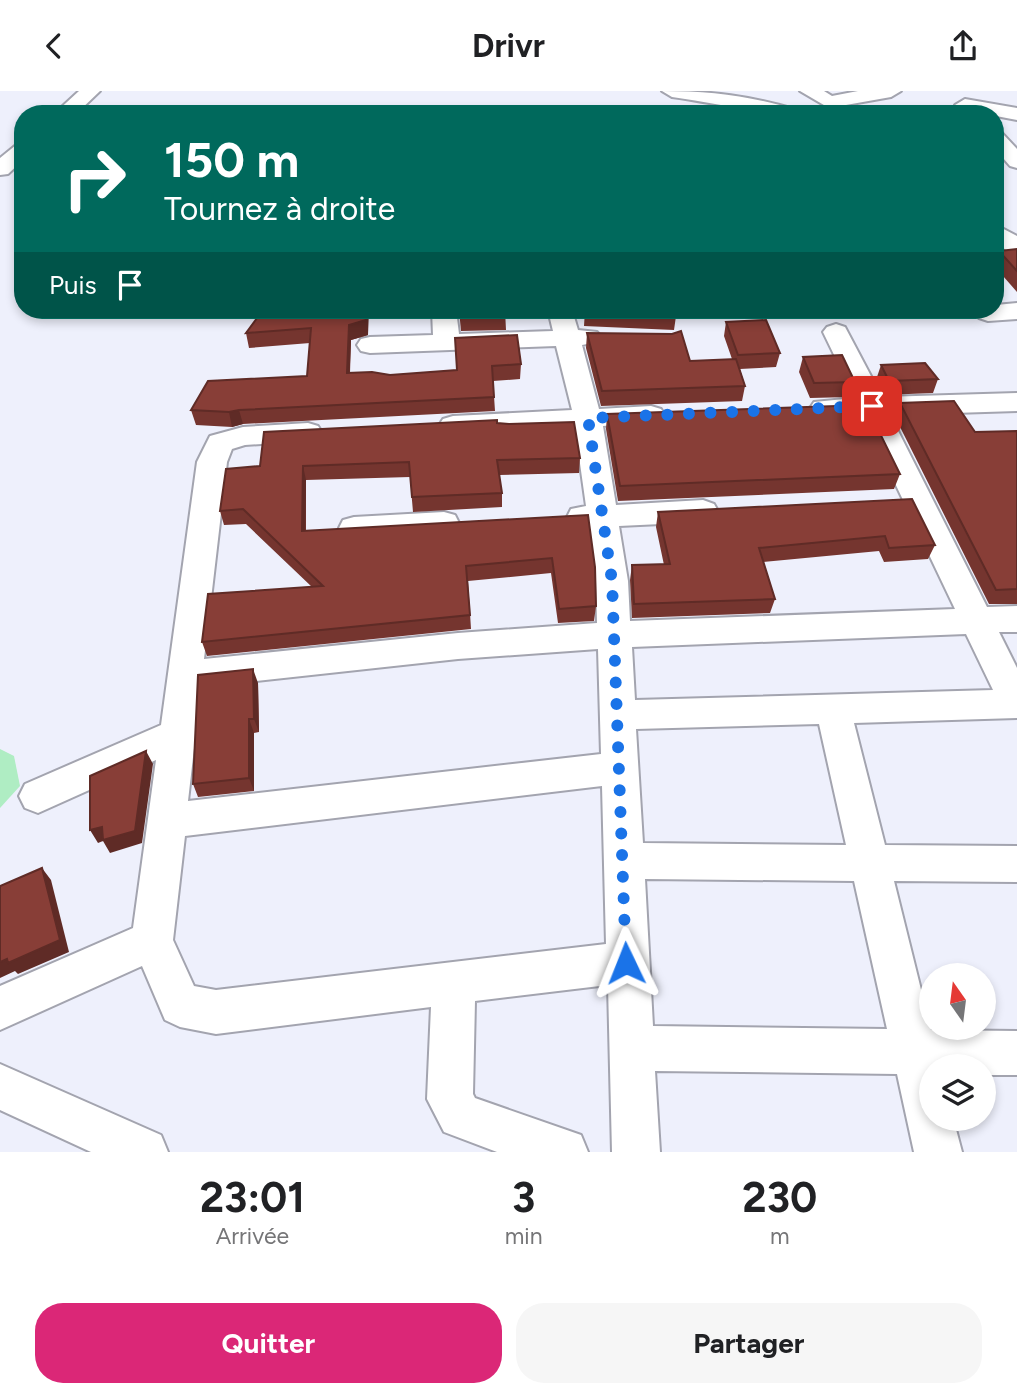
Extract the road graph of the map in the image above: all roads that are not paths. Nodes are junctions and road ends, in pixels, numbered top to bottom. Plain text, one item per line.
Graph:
1 (90, 91) edge
2 (672, 91) edge
3 (810, 91) edge
4 (891, 91) edge
5 (949, 91) edge
6 (74, 105) edge
7 (763, 105) edge
8 (964, 105) edge
9 (1004, 147) edge
10 (14, 157) edge
11 (1017, 162) edge
12 (0, 169) edge
13 (445, 319) edge
14 (564, 324) edge
15 (836, 332) dead end
16 (609, 337) edge
17 (447, 344) junction
18 (370, 345) dead end
19 (1016, 404) edge
20 (872, 406) junction
21 (805, 409) edge
22 (683, 414) edge
23 (588, 418) junction
24 (431, 426) edge
25 (337, 431) edge
26 (726, 510) edge
27 (602, 516) junction
28 (547, 518) edge
29 (478, 522) edge
30 (354, 528) edge
31 (1017, 618) edge
32 (977, 621) junction
33 (615, 635) junction
34 (185, 675) junction
35 (1017, 703) edge
36 (833, 709) junction
37 (618, 715) junction
38 (177, 734) junction
39 (619, 768) junction
40 (38, 796) dead end
41 (167, 821) junction
42 (622, 861) junction
43 (870, 862) junction
44 (1017, 864) edge
45 (152, 940) junction
46 (626, 963) junction
47 (454, 983) junction
48 (0, 1008) edge
49 (631, 1048) junction
50 (914, 1050) junction
51 (1017, 1053) edge
52 (0, 1087) edge
53 (144, 1152) edge
54 (564, 1152) edge
55 (636, 1152) edge
56 (938, 1152) edge

1 - 6 street
2 - 7 street
3 - 4 street
5 - 8 street
9 - 11 street
10 - 12 street
13 - 17 street
14 - 16 street
14 - 17 street
14 - 23 street
15 - 20 street
17 - 18 street
19 - 20 street
20 - 21 street
20 - 32 street
22 - 23 street
23 - 24 street
23 - 27 street
25 - 34 street
26 - 27 street
27 - 28 street
27 - 33 street
29 - 30 street
31 - 32 street
32 - 33 street
32 - 35 street
33 - 34 street
33 - 37 street
34 - 38 street
35 - 36 street
36 - 37 street
36 - 43 street
37 - 39 street
38 - 40 street
38 - 41 street
39 - 41 street
39 - 42 street
41 - 45 street
42 - 43 street
42 - 46 street
43 - 44 street
43 - 50 street
45 - 47 street
45 - 48 street
46 - 47 street
46 - 49 street
47 - 54 street
49 - 50 street
49 - 55 street
50 - 51 street
50 - 56 street
52 - 53 street

